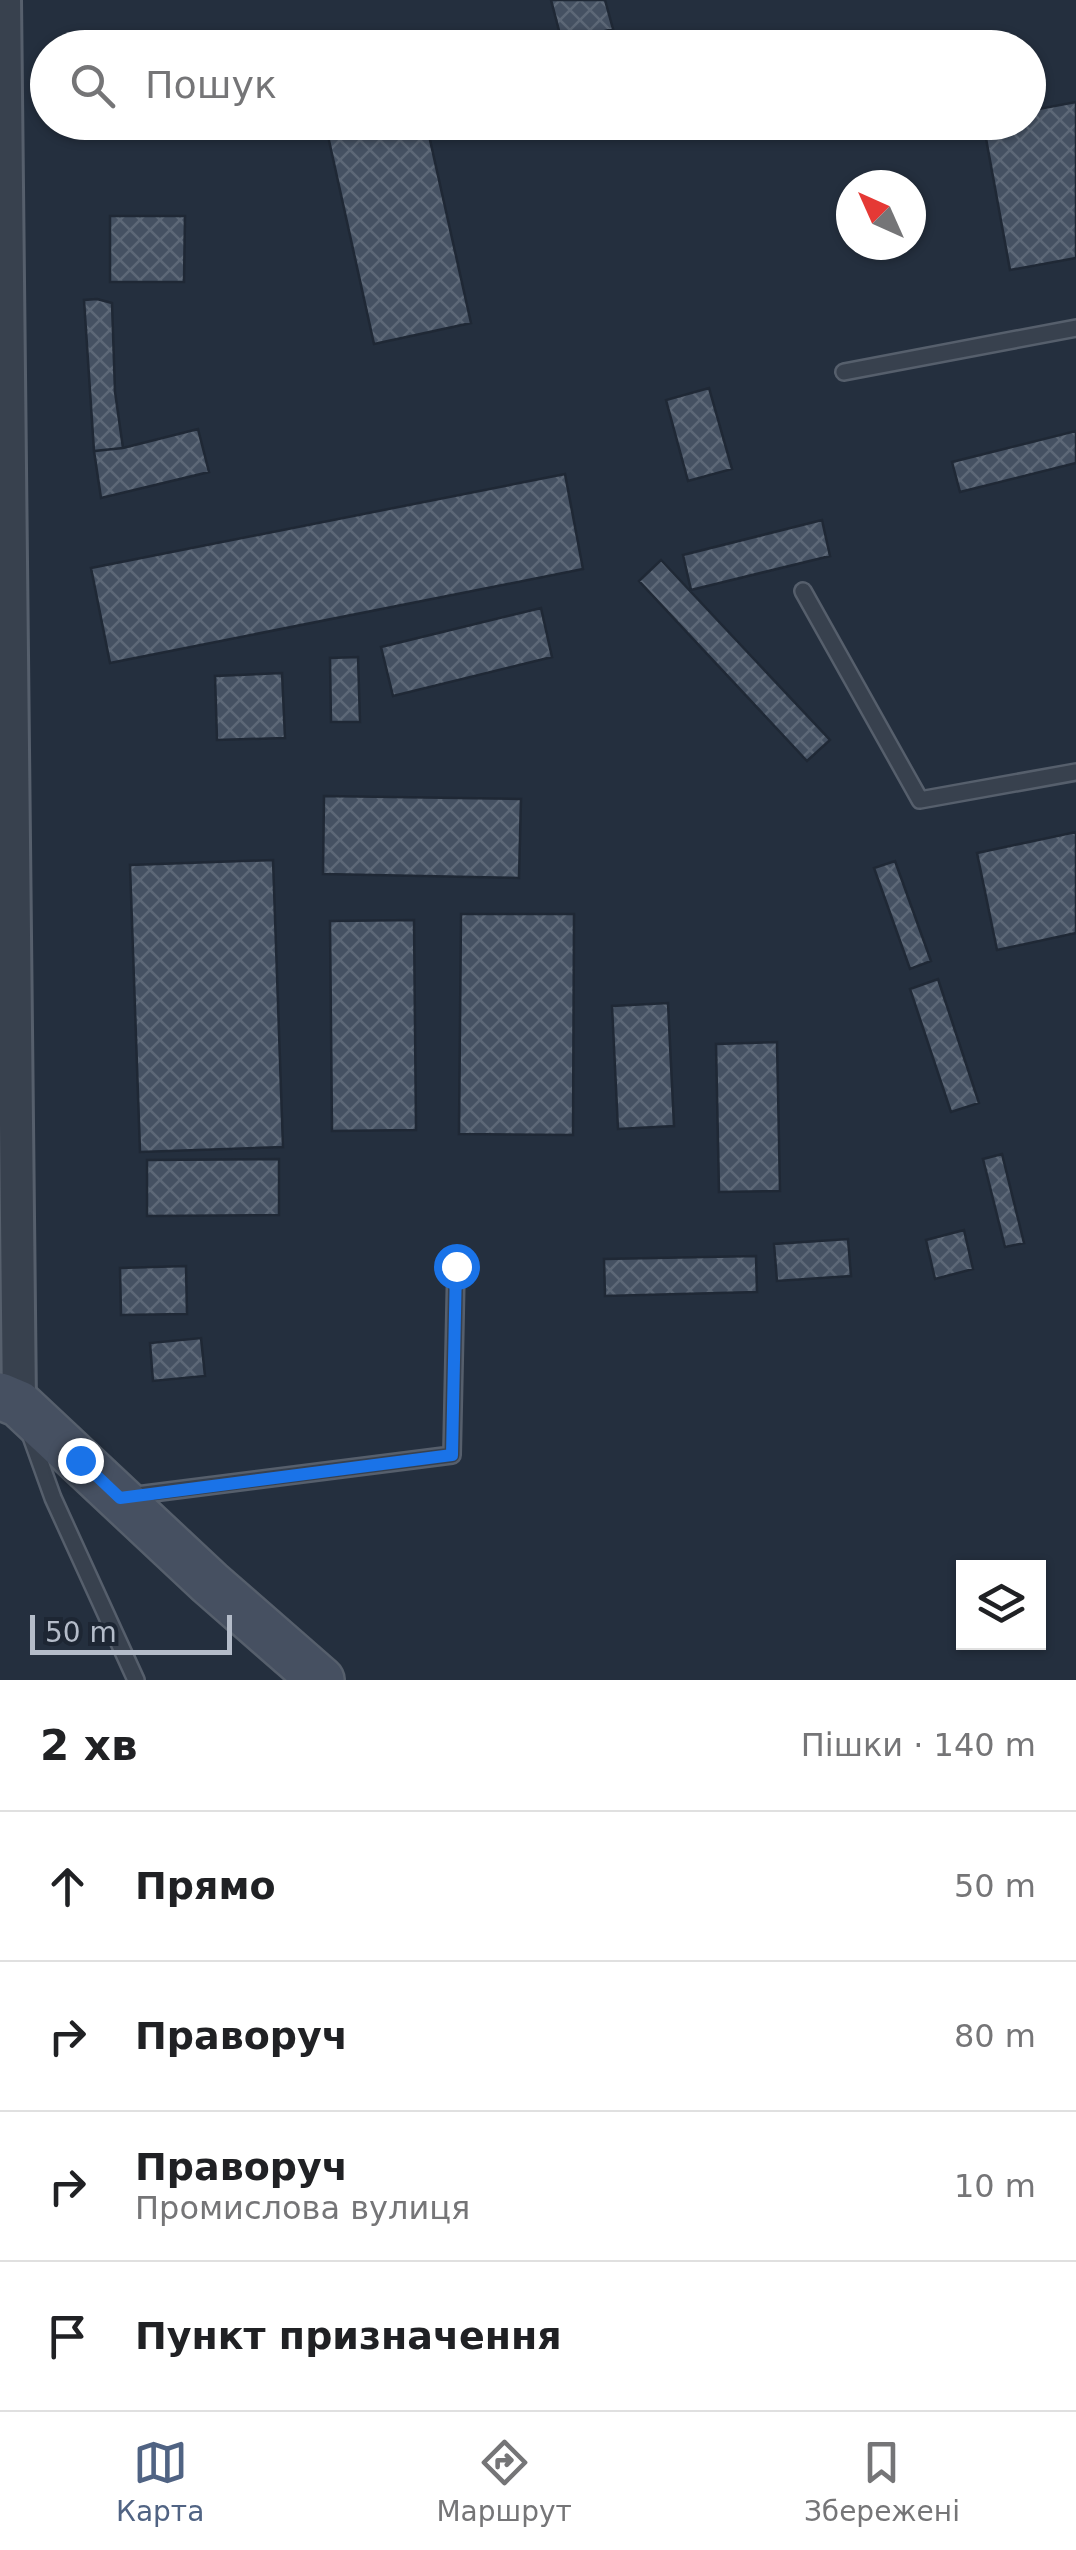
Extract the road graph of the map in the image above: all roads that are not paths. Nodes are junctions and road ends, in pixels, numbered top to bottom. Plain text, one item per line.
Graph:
1 (4, 0) edge
2 (3, 267) edge
3 (1076, 328) edge
4 (844, 372) dead end
5 (4, 456) edge
6 (803, 591) dead end
7 (1076, 772) edge
8 (456, 1266) dead end
9 (10, 1400) edge
10 (120, 1498) junction
11 (136, 1680) edge
12 (321, 1680) edge

1 - 2 street
2 - 5 street
3 - 4 lane
5 - 9 street
6 - 7 lane
8 - 10 lane
9 - 10 street
9 - 11 lane
10 - 12 street

